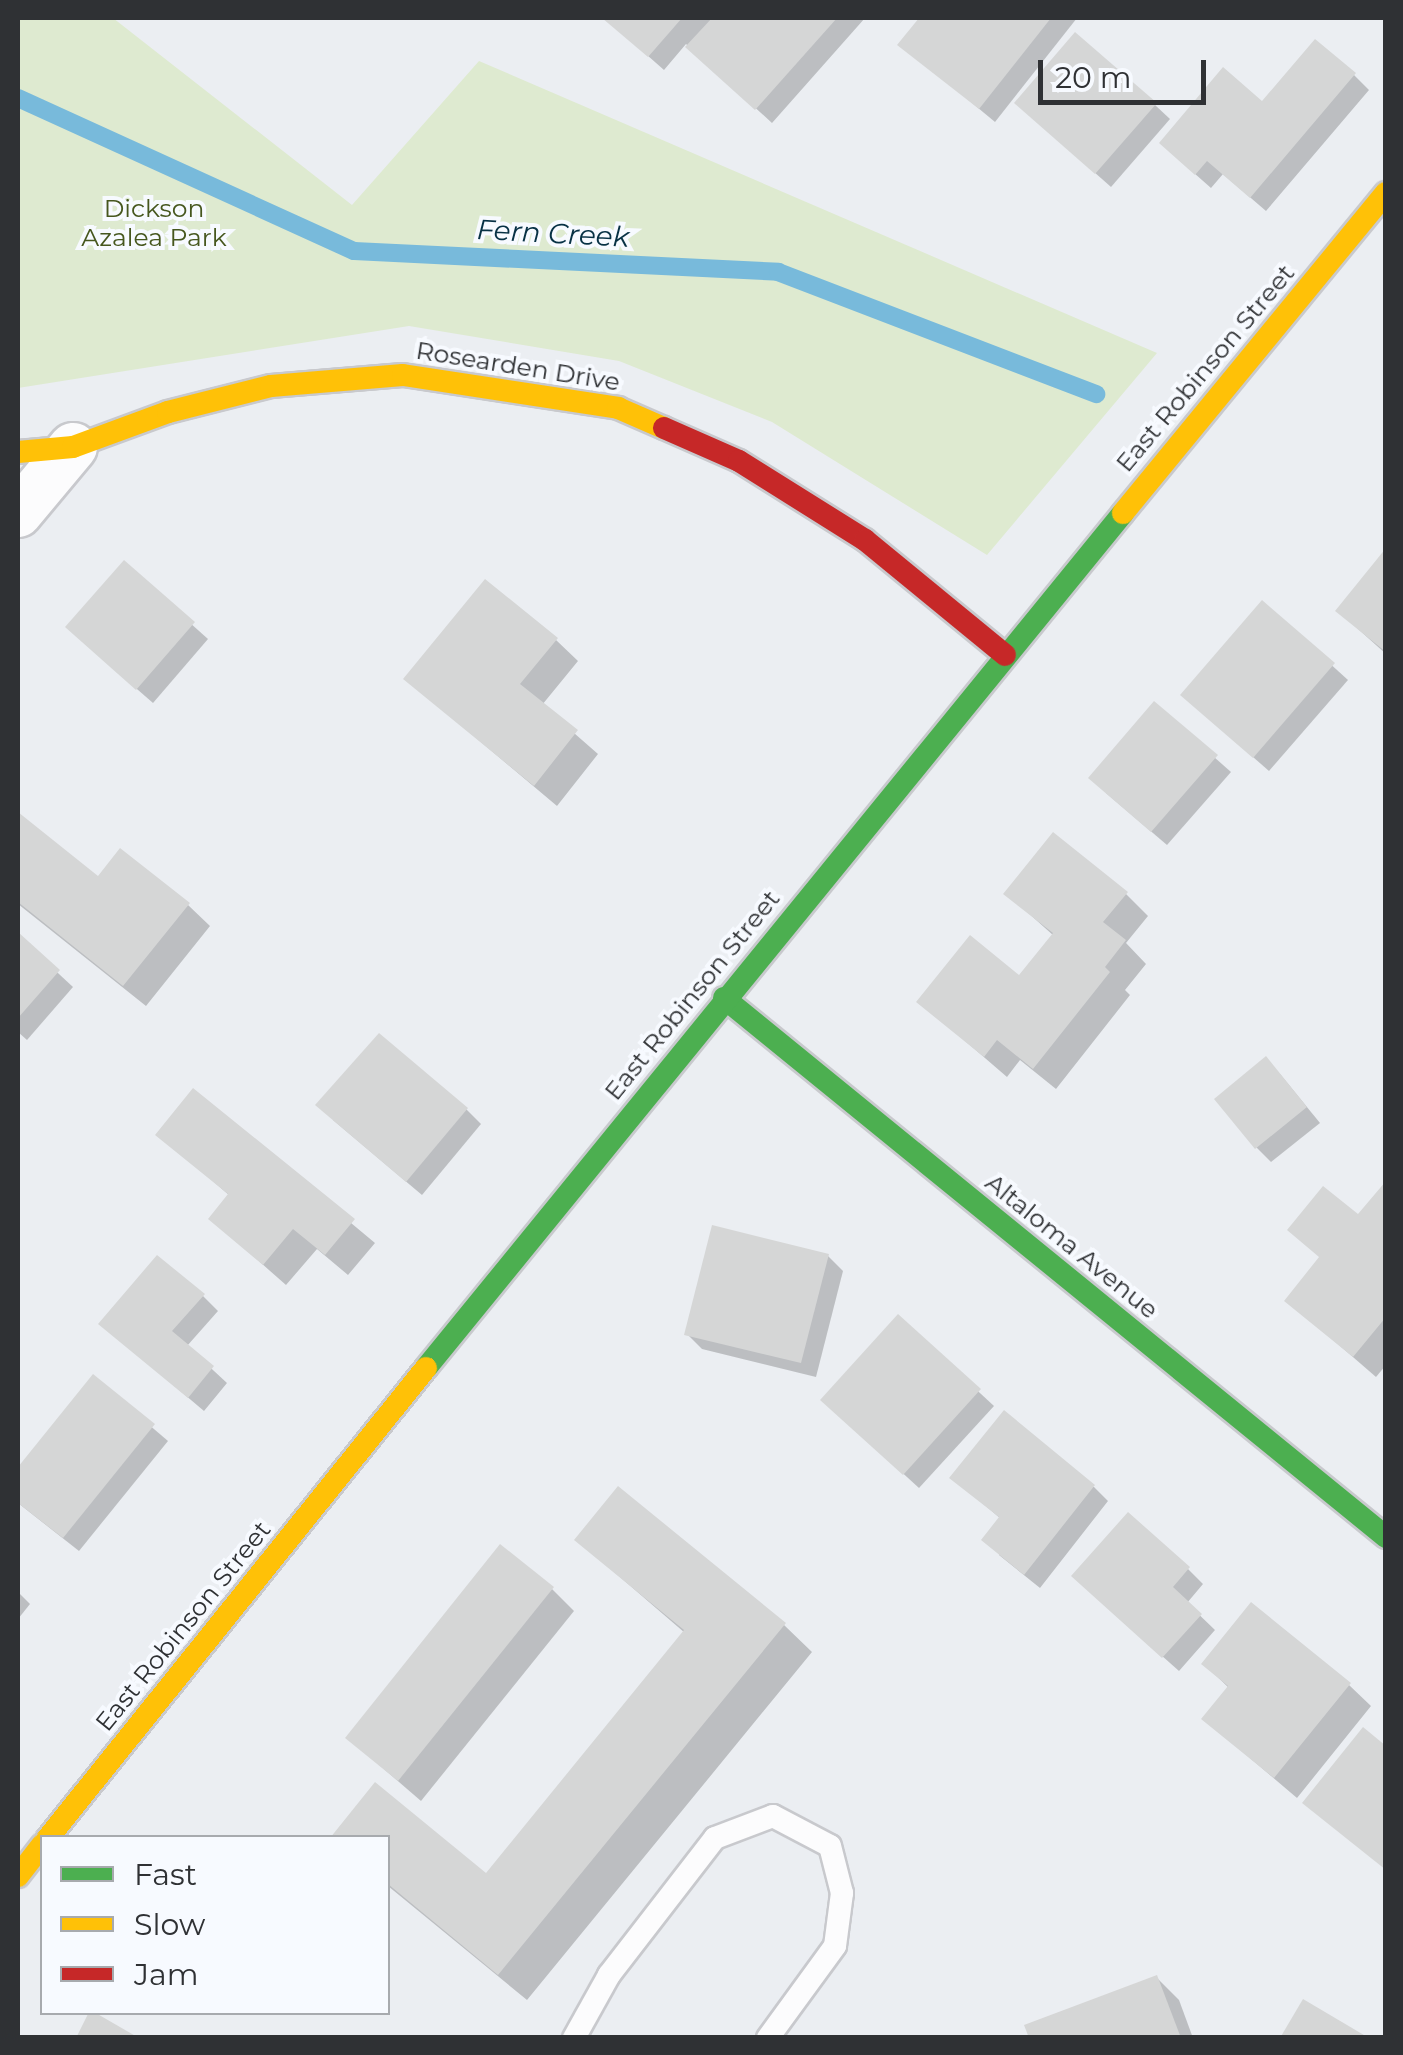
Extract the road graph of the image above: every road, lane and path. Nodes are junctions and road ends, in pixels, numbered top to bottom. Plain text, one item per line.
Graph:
1 (1386, 193) edge
2 (73, 447) junction
3 (18, 452) edge
4 (18, 513) edge
5 (1005, 655) junction
6 (724, 998) junction
7 (1384, 1532) edge
8 (50, 1835) edge
9 (40, 1848) edge
10 (18, 1876) edge
11 (574, 2038) edge
12 (768, 2038) edge

1 - 5 main road, East Robinson Street
2 - 3 main road, Rosearden Drive
2 - 4 street
2 - 5 main road, Rosearden Drive
5 - 6 main road, East Robinson Street
6 - 7 main road, Altaloma Avenue
6 - 8 main road, East Robinson Street
9 - 10 main road
11 - 12 lane

